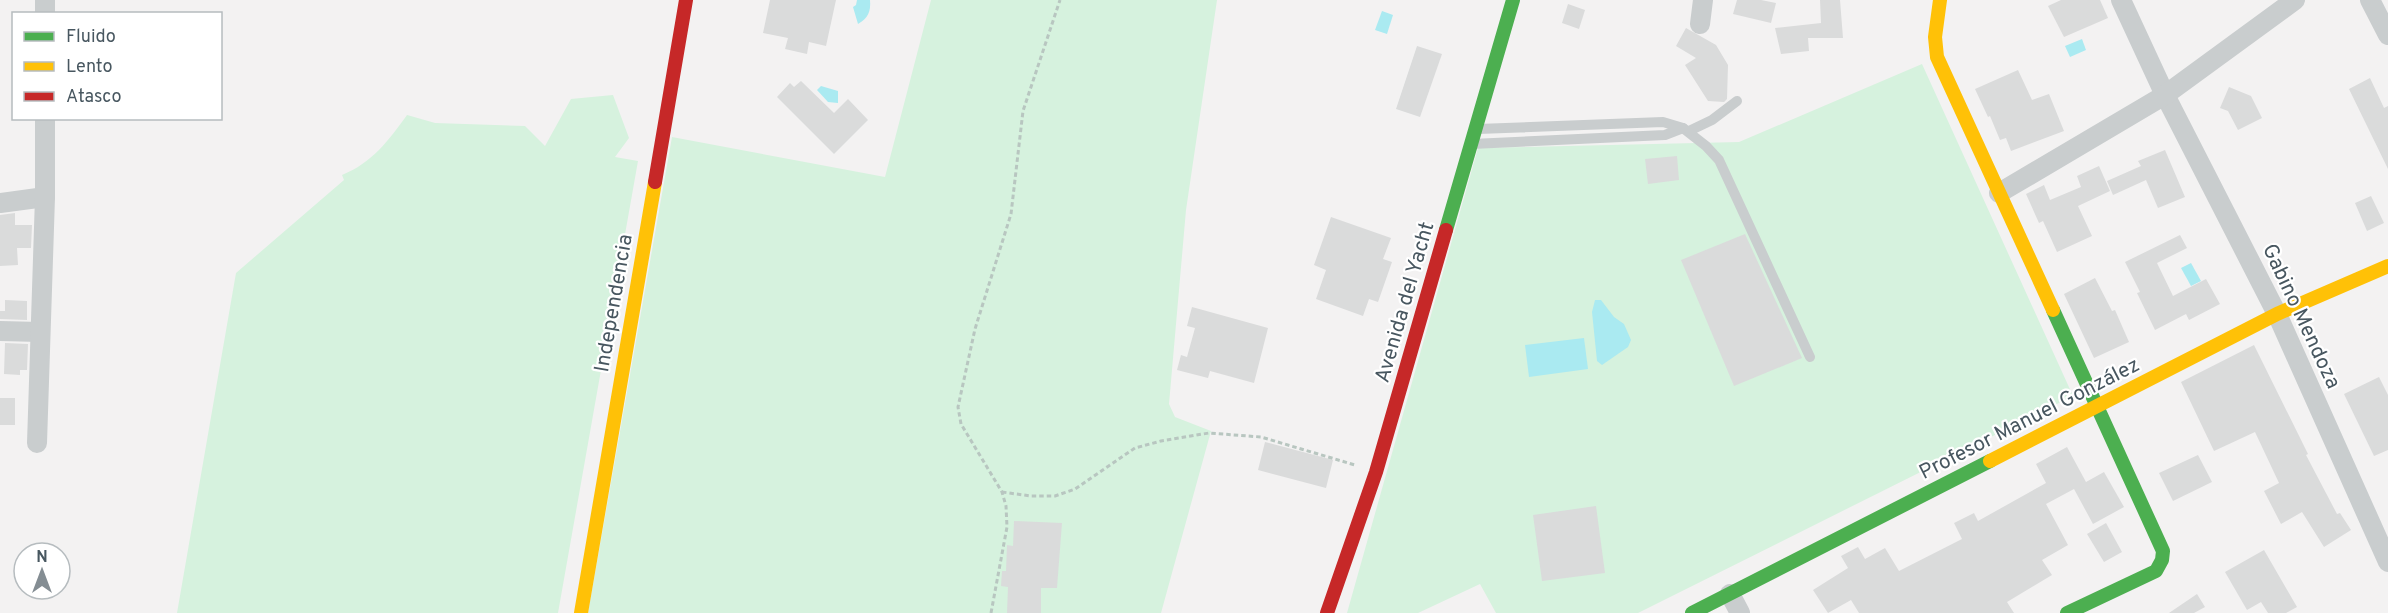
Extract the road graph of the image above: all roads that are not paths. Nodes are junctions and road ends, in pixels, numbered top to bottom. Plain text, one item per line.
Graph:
1 (686, 0) edge
2 (1513, 0) edge
3 (1703, 0) edge
4 (1940, 0) edge
5 (2121, 0) edge
6 (2295, 0) edge
7 (2370, 0) edge
8 (1700, 24) dead end
9 (2388, 35) edge
10 (2165, 95) junction
11 (1737, 101) dead end
12 (45, 120) edge
13 (1594, 125) junction
14 (1476, 129) junction
15 (1686, 130) junction
16 (1593, 138) junction
17 (1472, 144) junction
18 (1999, 193) junction
19 (45, 197) junction
20 (0, 202) edge
21 (2388, 266) edge
22 (2277, 314) junction
23 (0, 331) edge
24 (40, 332) junction
25 (1810, 357) dead end
26 (2096, 407) junction
27 (37, 443) dead end
28 (2388, 562) edge
29 (1730, 594) junction
30 (581, 613) edge
31 (1327, 613) edge
32 (1692, 613) edge
33 (1740, 613) edge
34 (2067, 613) edge

1 - 30 street, Independencia
2 - 14 street, Avenida del Yacht
3 - 8 street
4 - 18 street
5 - 10 street, Gabino Mendoza
6 - 10 street
7 - 9 street
10 - 18 street
10 - 22 street, Gabino Mendoza
11 - 15 lane
12 - 19 street
13 - 14 lane
13 - 15 lane
13 - 16 lane
14 - 17 street, Avenida del Yacht
15 - 16 lane
15 - 25 lane
16 - 17 lane
17 - 31 street, Avenida del Yacht
18 - 26 street
19 - 20 street
19 - 24 street
21 - 22 street, Profesor Manuel González
22 - 26 street, Profesor Manuel González
22 - 28 street, Gabino Mendoza
23 - 24 street
24 - 27 street
26 - 29 street, Profesor Manuel González
26 - 34 street
29 - 32 street, Profesor Manuel González
29 - 33 street

